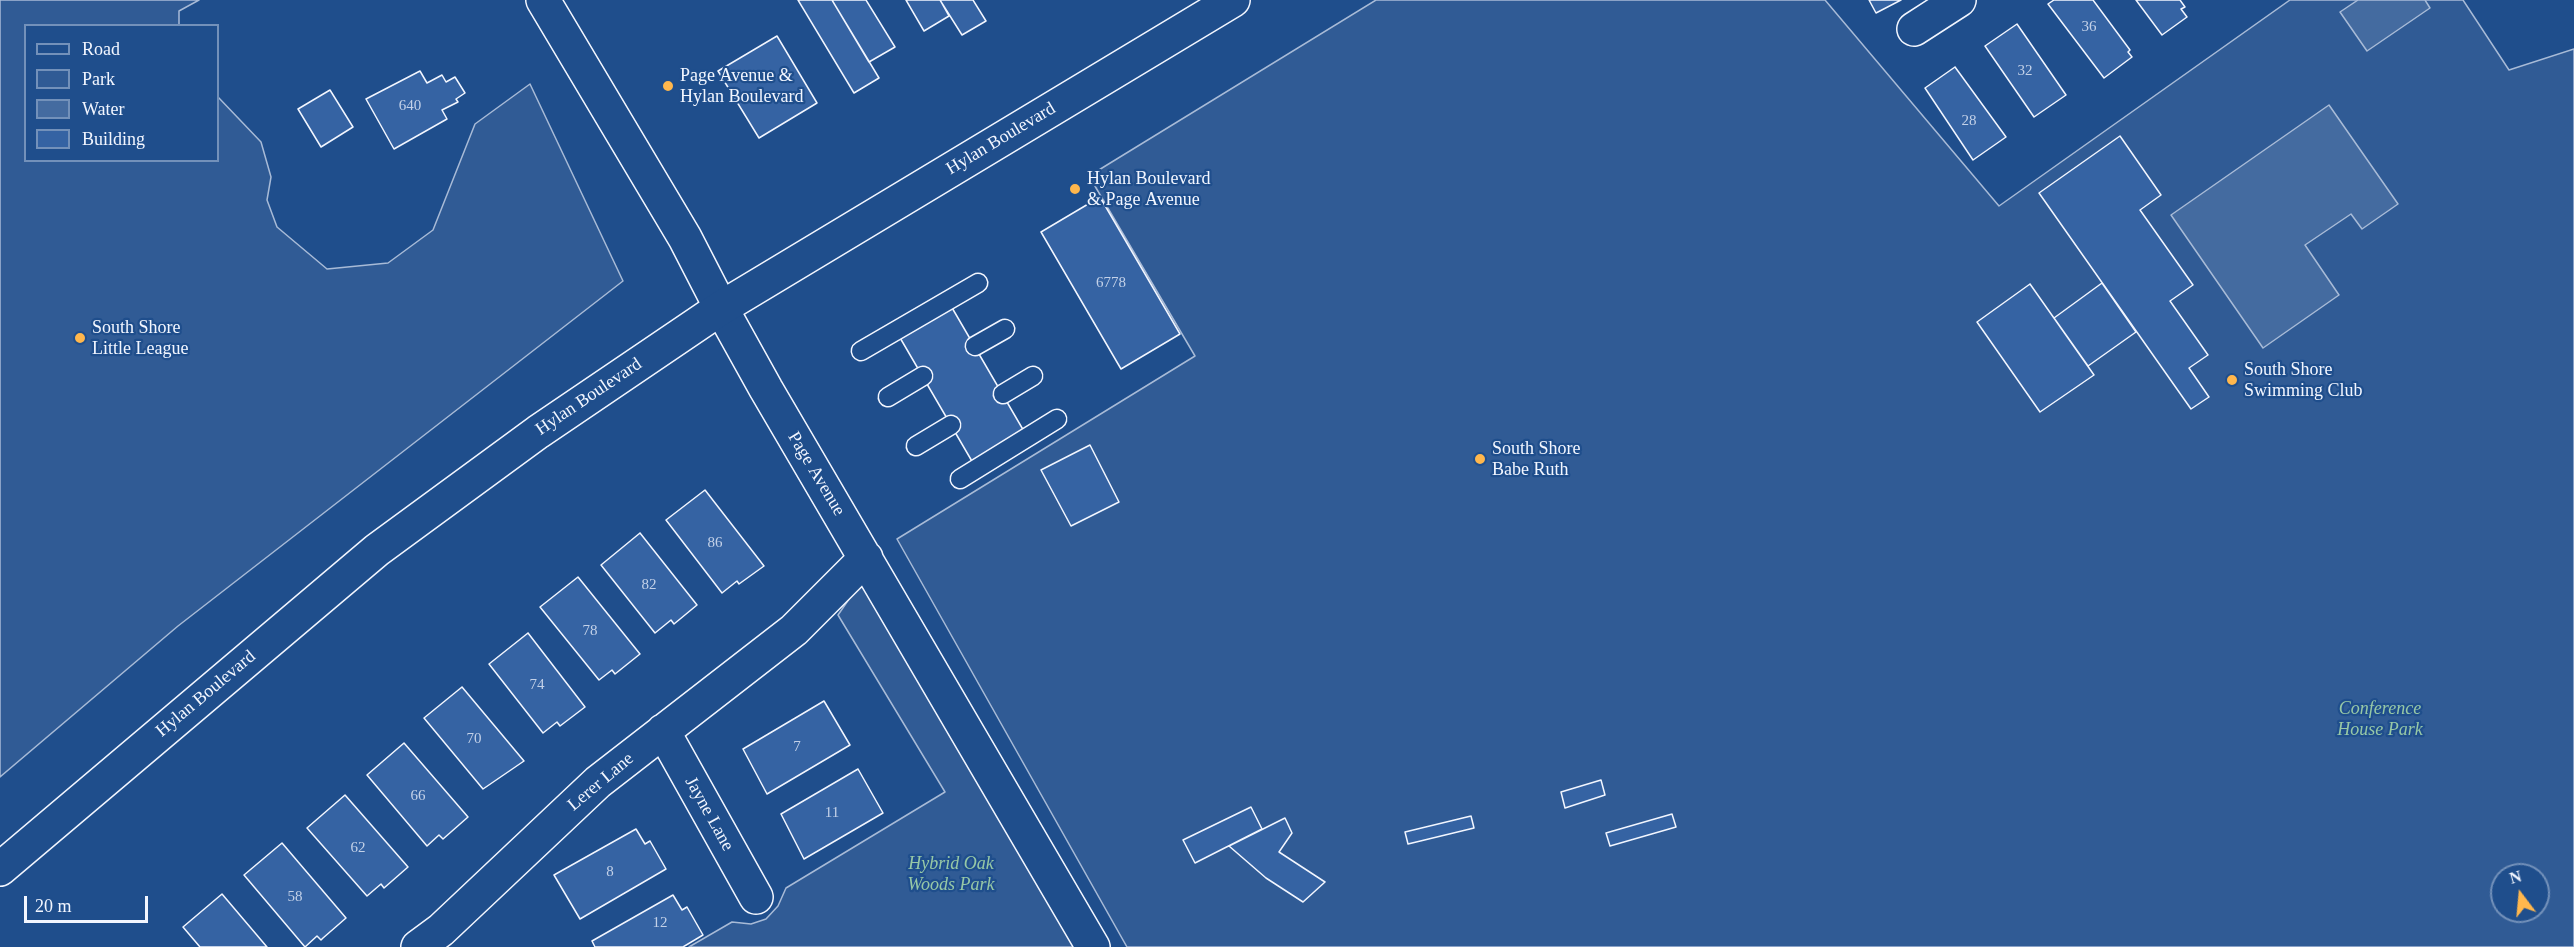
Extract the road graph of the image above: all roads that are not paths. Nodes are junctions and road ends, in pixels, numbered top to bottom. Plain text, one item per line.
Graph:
1 (543, 0) edge
2 (1233, 0) edge
3 (1959, 0) edge
4 (1914, 29) dead end
5 (978, 283) dead end
6 (721, 308) junction
7 (1005, 328) dead end
8 (975, 346) dead end
9 (861, 351) dead end
10 (923, 376) dead end
11 (1033, 376) dead end
12 (1003, 394) dead end
13 (888, 397) dead end
14 (1058, 419) dead end
15 (951, 425) dead end
16 (916, 446) dead end
17 (960, 479) dead end
18 (866, 558) junction
19 (663, 731) junction
20 (0, 869) edge
21 (756, 897) dead end
22 (418, 947) edge
23 (1093, 947) edge

1 - 6 street, Page Avenue
2 - 6 street, Hylan Boulevard
3 - 4 street
5 - 9 lane
6 - 18 street, Page Avenue
6 - 20 street, Hylan Boulevard
7 - 8 lane
10 - 13 lane
11 - 12 lane
14 - 17 lane
15 - 16 lane
18 - 19 street, Lerer Lane
18 - 23 street, Page Avenue
19 - 21 street, Jayne Lane
19 - 22 street, Lerer Lane

